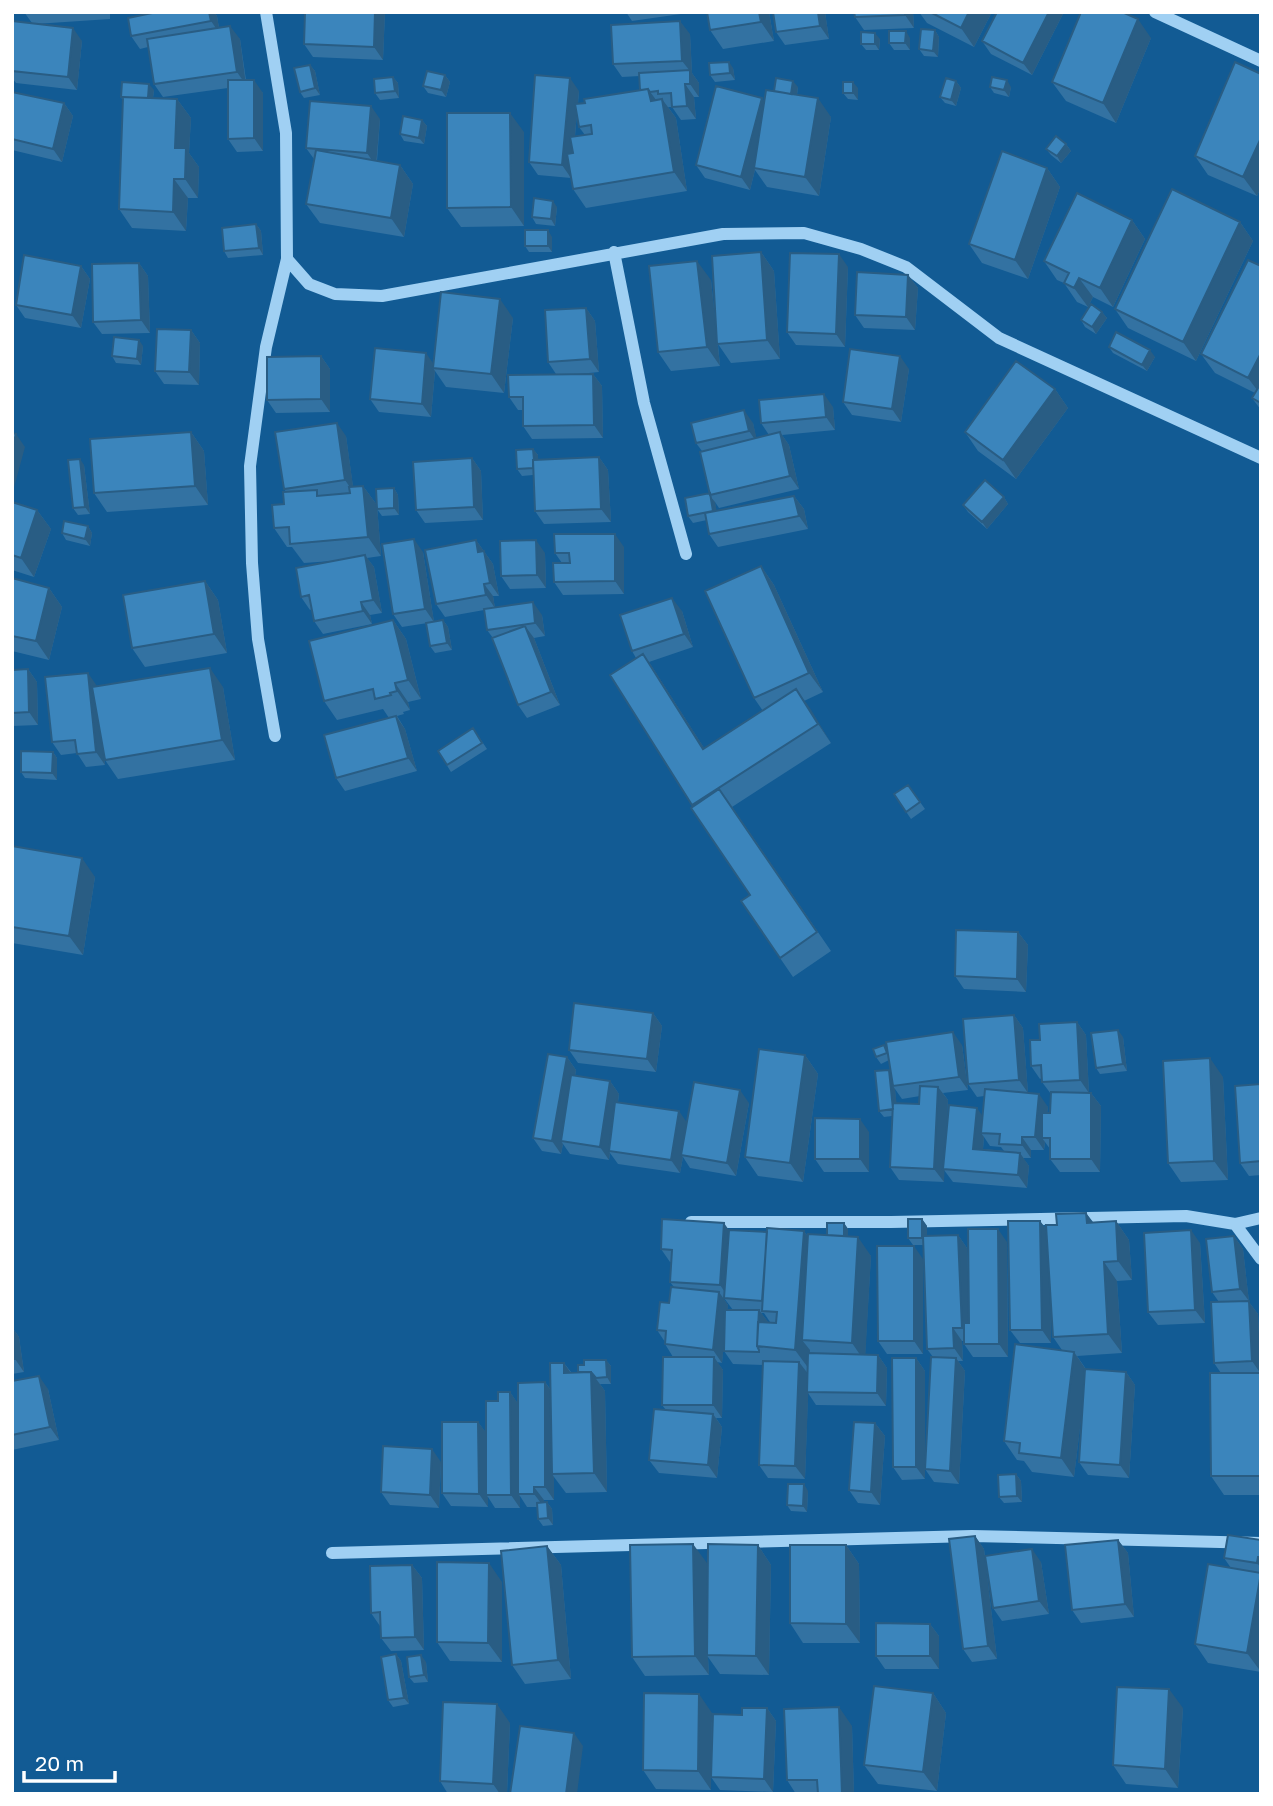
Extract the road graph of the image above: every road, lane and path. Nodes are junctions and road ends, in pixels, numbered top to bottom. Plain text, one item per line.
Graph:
1 (267, 12) edge
2 (1155, 12) edge
3 (1261, 61) edge
4 (614, 251) junction
5 (286, 259) junction
6 (1261, 458) edge
7 (686, 554) dead end
8 (275, 736) dead end
9 (1261, 1218) edge
10 (683, 1222) edge
11 (1235, 1224) junction
12 (1261, 1259) edge
13 (1261, 1543) edge
14 (332, 1553) dead end

1 - 5 street
2 - 3 street
4 - 5 street
4 - 6 street
4 - 7 street
5 - 8 street
9 - 11 street
10 - 11 street
11 - 12 street
13 - 14 street

